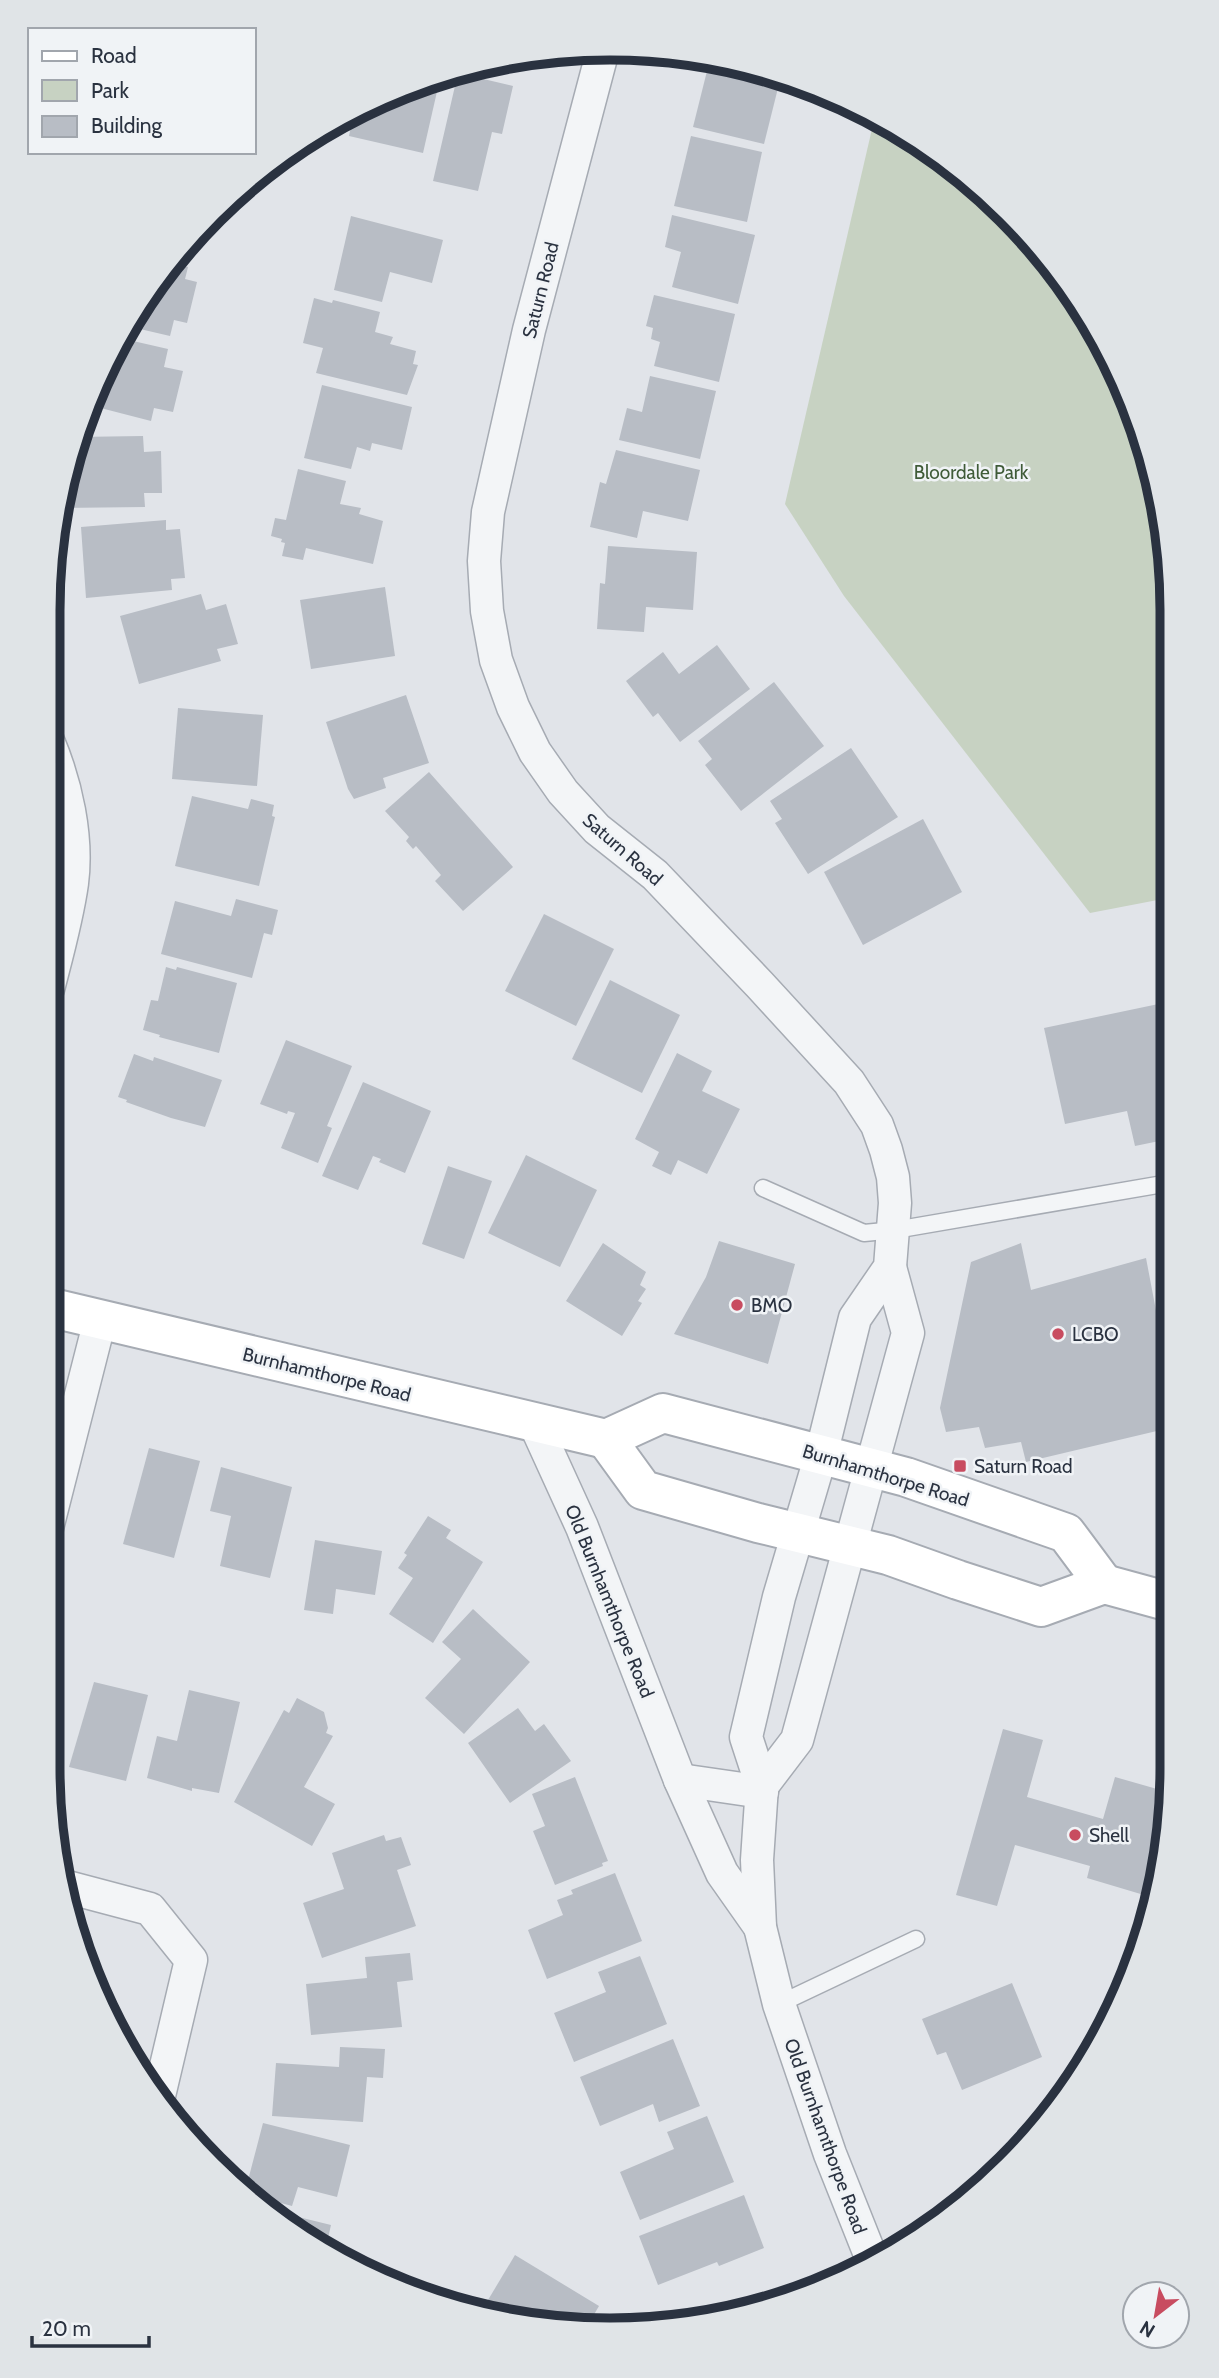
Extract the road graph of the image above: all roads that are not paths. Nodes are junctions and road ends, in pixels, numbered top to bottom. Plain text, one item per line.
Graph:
1 (600, 60) edge
2 (60, 778) edge
3 (60, 935) edge
4 (1160, 1185) edge
5 (763, 1188) dead end
6 (895, 1230) junction
7 (890, 1267) junction
8 (60, 1310) edge
9 (100, 1320) junction
10 (535, 1424) junction
11 (606, 1439) junction
12 (821, 1455) junction
13 (872, 1469) junction
14 (60, 1477) edge
15 (798, 1533) junction
16 (851, 1547) junction
17 (1104, 1584) junction
18 (1160, 1599) edge
19 (680, 1780) junction
20 (762, 1789) junction
21 (73, 1889) edge
22 (760, 1927) junction
23 (916, 1939) dead end
24 (779, 2004) junction
25 (161, 2087) edge
26 (869, 2253) edge

1 - 6 street, Saturn Road
2 - 3 street
4 - 6 lane
5 - 6 lane
6 - 7 street, Saturn Road
7 - 12 street, Saturn Road
7 - 13 street, Saturn Road
8 - 9 main road, Burnhamthorpe Road
9 - 10 main road, Burnhamthorpe Road
9 - 14 street
10 - 11 main road, Burnhamthorpe Road
10 - 19 street, Old Burnhamthorpe Road
11 - 12 main road, Burnhamthorpe Road
11 - 15 main road
12 - 13 main road, Burnhamthorpe Road
12 - 15 street, Old Burnhamthorpe Road
13 - 16 street
13 - 17 main road, Burnhamthorpe Road
15 - 16 main road
15 - 20 street, Old Burnhamthorpe Road
16 - 17 main road
16 - 20 street
17 - 18 main road
19 - 20 street
19 - 22 street, Old Burnhamthorpe Road
20 - 22 street, Old Burnhamthorpe Road
21 - 25 street
22 - 24 street, Old Burnhamthorpe Road
23 - 24 lane
24 - 26 street, Old Burnhamthorpe Road

